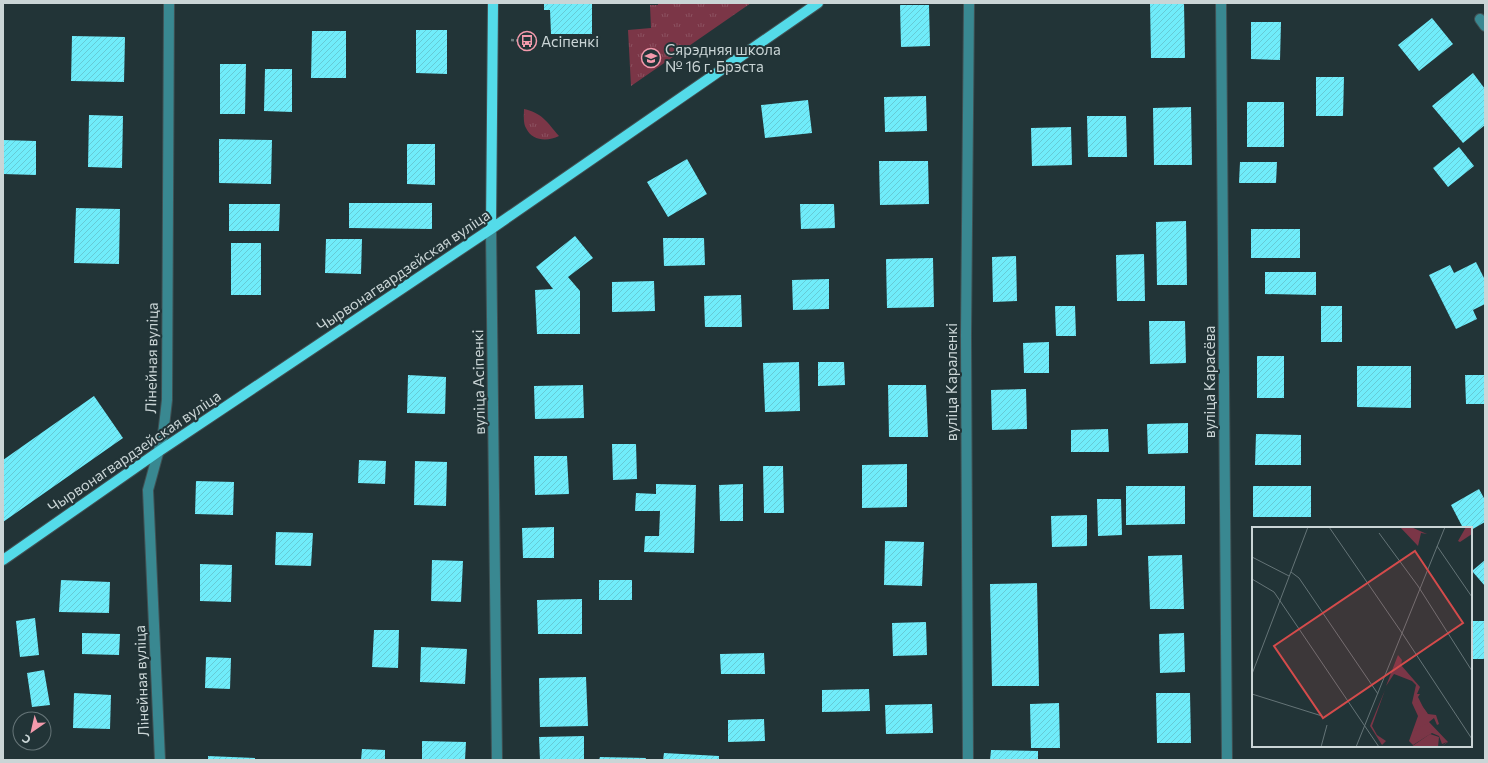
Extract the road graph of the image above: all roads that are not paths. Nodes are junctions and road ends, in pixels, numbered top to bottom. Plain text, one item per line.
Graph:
1 (169, 3) edge
2 (493, 3) edge
3 (818, 3) edge
4 (969, 3) edge
5 (1221, 3) edge
6 (491, 229) junction
7 (158, 452) junction
8 (3, 560) edge
9 (160, 760) edge
10 (497, 760) edge
11 (968, 760) edge
12 (1227, 760) edge

1 - 7 street, Лінейная вуліца
2 - 6 main road, вуліца Асіпенкі
3 - 6 main road, Чырвонагвардзейская вуліца
4 - 11 street, вуліца Караленкі
5 - 12 street, вуліца Карасёва
6 - 7 main road, Чырвонагвардзейская вуліца
6 - 10 street, вуліца Асіпенкі
7 - 8 main road, Чырвонагвардзейская вуліца
7 - 9 street, Лінейная вуліца

